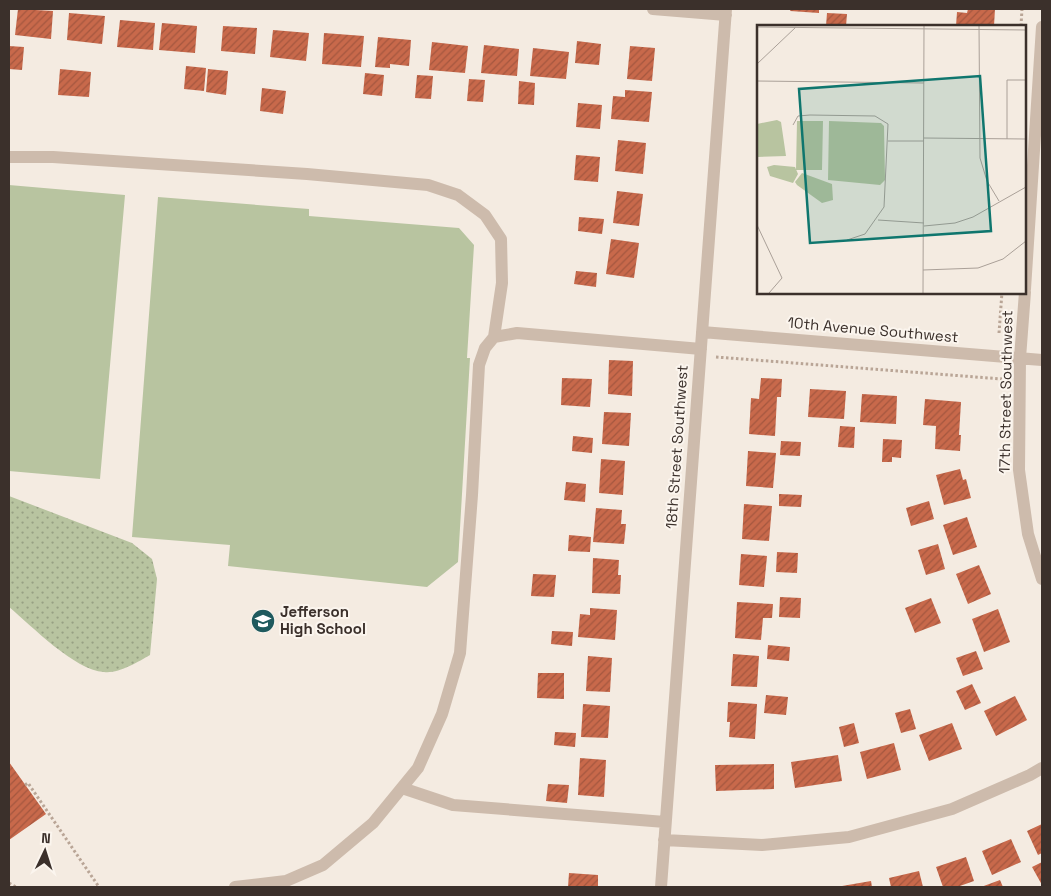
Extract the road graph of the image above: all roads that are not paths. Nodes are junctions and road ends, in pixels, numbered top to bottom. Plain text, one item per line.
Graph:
1 (653, 9) edge
2 (726, 12) edge
3 (1042, 28) edge
4 (9, 157) edge
5 (1026, 276) edge
6 (1025, 294) edge
7 (702, 332) junction
8 (494, 337) junction
9 (701, 349) junction
10 (1020, 358) junction
11 (1042, 360) edge
12 (1042, 580) edge
13 (1042, 768) edge
14 (402, 788) junction
15 (665, 822) junction
16 (664, 840) junction
17 (235, 887) edge
18 (661, 887) edge

1 - 2 street
2 - 7 street, 18th Street Southwest
3 - 5 street, 17th Street Southwest
4 - 8 street
6 - 10 street, 17th Street Southwest
7 - 9 street, 18th Street Southwest
7 - 10 street, 10th Avenue Southwest
8 - 9 street
8 - 14 street
9 - 15 street, 18th Street Southwest
10 - 11 street, 10th Avenue Southwest
10 - 12 street, 17th Street Southwest
13 - 16 street
14 - 15 street
14 - 17 street
15 - 16 street, 18th Street Southwest
16 - 18 street, 18th Street Southwest

